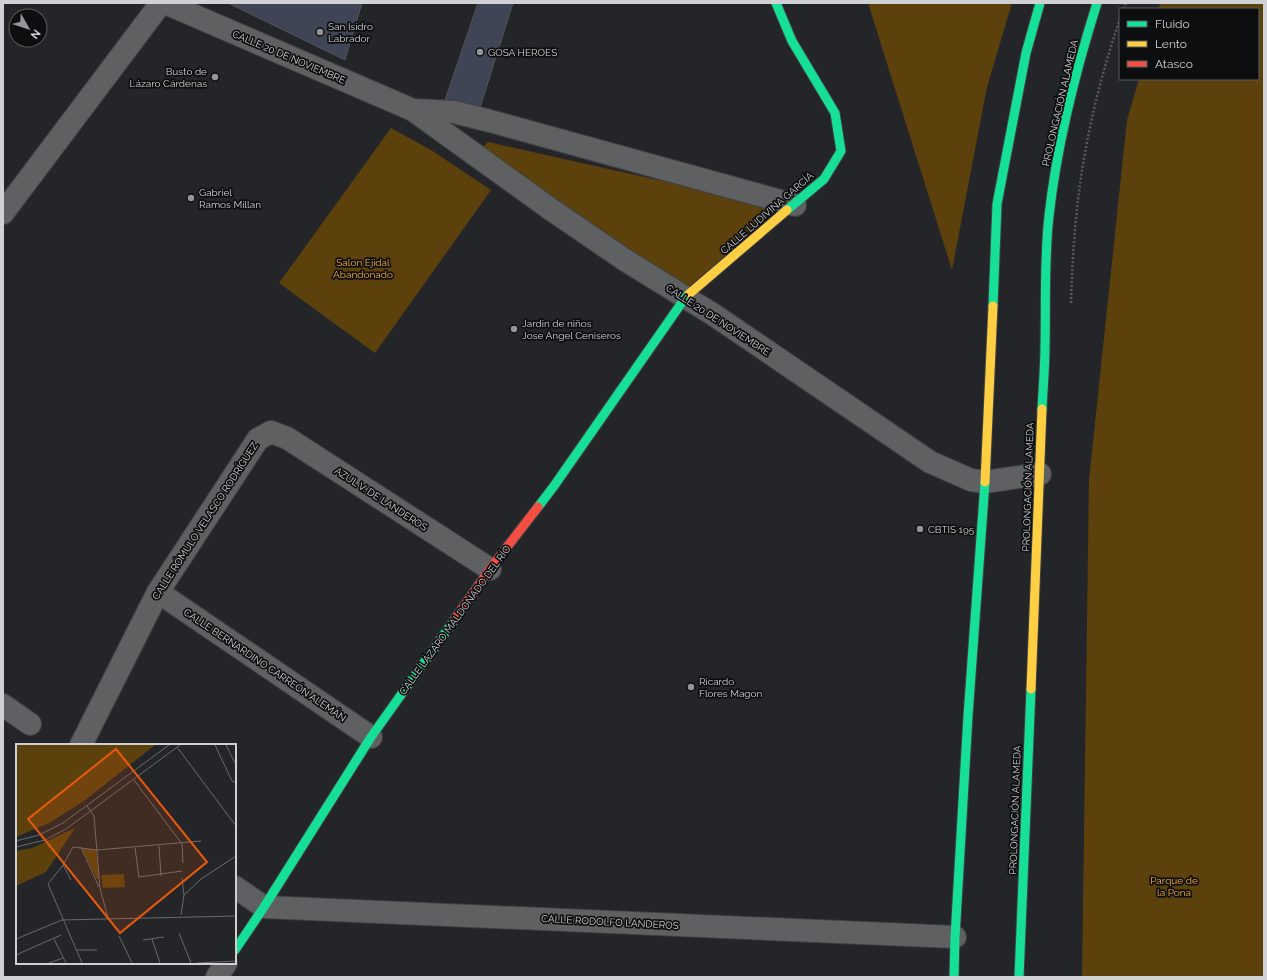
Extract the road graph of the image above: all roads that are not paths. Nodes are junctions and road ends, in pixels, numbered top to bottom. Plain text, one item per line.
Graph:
1 (161, 3) edge
2 (165, 3) edge
3 (776, 3) edge
4 (1040, 3) edge
5 (1098, 3) edge
6 (413, 110) junction
7 (795, 205) junction
8 (3, 213) edge
9 (685, 298) junction
10 (271, 432) joint
11 (1040, 474) junction
12 (985, 482) junction
13 (490, 569) junction
14 (158, 592) junction
15 (3, 705) edge
16 (30, 724) dead end
17 (371, 737) junction
18 (82, 744) edge
19 (236, 888) edge
20 (264, 906) junction
21 (955, 937) junction
22 (236, 948) edge
23 (225, 964) edge
24 (217, 977) edge
25 (954, 977) edge
26 (1019, 977) edge

1 - 8 street
2 - 6 street, CALLE 20 DE NOVIEMBRE
3 - 7 main road, CALLE LUDIVINA GARCÍA
4 - 12 main road
5 - 11 main road, PROLONGACIÓN ALAMEDA
6 - 7 street, CALLE 20 DE NOVIEMBRE
6 - 9 street, CALLE 20 DE NOVIEMBRE
7 - 9 main road, CALLE LUDIVINA GARCÍA
9 - 12 street, CALLE 20 DE NOVIEMBRE
9 - 13 main road, CALLE LÁZARO MALDONADO DEL RÍO
10 - 13 street, AZUL V. DE LANDEROS
10 - 14 street, CALLE RÓMULO VELASCO RODRÍGUEZ
11 - 12 street, CALLE 20 DE NOVIEMBRE
11 - 26 main road, PROLONGACIÓN ALAMEDA
12 - 21 main road
13 - 17 main road, CALLE LÁZARO MALDONADO DEL RÍO
14 - 17 street, CALLE BERNARDINO CARREÓN ALEMÁN
14 - 18 street, CALLE RÓMULO VELASCO RODRÍGUEZ
15 - 16 street
17 - 20 main road, CALLE LÁZARO MALDONADO DEL RÍO
19 - 20 street
20 - 21 street, CALLE RODOLFO LANDEROS
20 - 22 main road, CALLE LÁZARO MALDONADO DEL RÍO
21 - 25 main road
23 - 24 street

